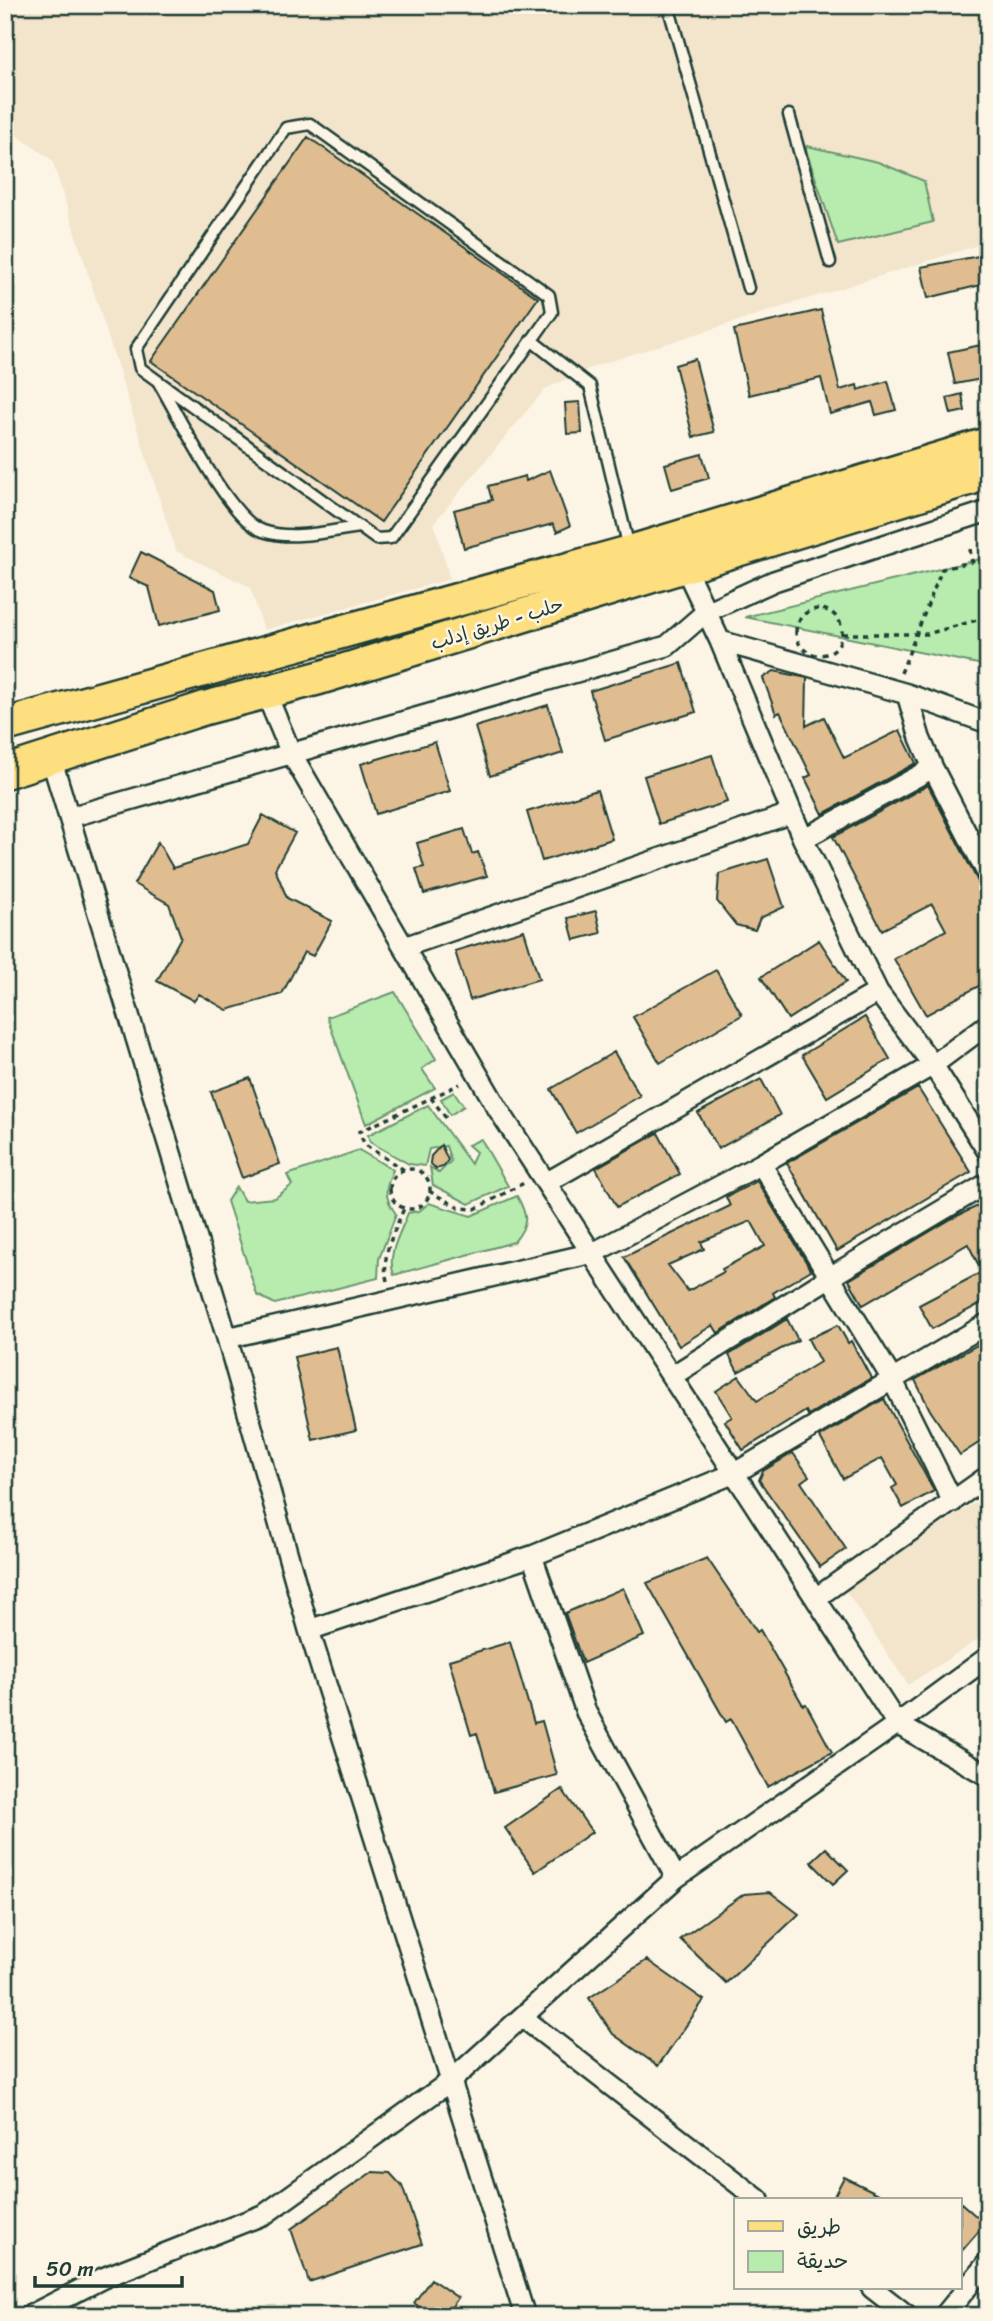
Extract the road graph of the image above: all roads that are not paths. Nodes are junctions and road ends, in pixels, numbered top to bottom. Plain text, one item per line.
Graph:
1 (668, 5) edge
2 (789, 115) dead end
3 (830, 262) dead end
4 (748, 288) dead end
5 (531, 340) junction
6 (157, 379) junction
7 (988, 444) edge
8 (988, 474) edge
9 (988, 511) edge
10 (359, 527) junction
11 (630, 552) junction
12 (684, 565) junction
13 (706, 612) junction
14 (720, 641) junction
15 (194, 672) junction
16 (904, 685) junction
17 (265, 691) junction
18 (205, 708) junction
19 (988, 723) edge
20 (5, 725) edge
21 (291, 753) junction
22 (51, 758) junction
23 (933, 768) junction
24 (5, 772) edge
25 (792, 813) junction
26 (70, 817) junction
27 (803, 839) junction
28 (988, 875) edge
29 (404, 947) junction
30 (878, 992) junction
31 (988, 1024) edge
32 (933, 1066) junction
33 (988, 1152) edge
34 (761, 1164) junction
35 (543, 1179) junction
36 (988, 1183) edge
37 (593, 1254) junction
38 (830, 1277) junction
39 (988, 1323) edge
40 (228, 1338) junction
41 (672, 1376) junction
42 (892, 1379) junction
43 (735, 1473) junction
44 (988, 1476) edge
45 (953, 1502) junction
46 (532, 1556) junction
47 (816, 1598) junction
48 (309, 1630) junction
49 (988, 1657) edge
50 (898, 1724) junction
51 (988, 1776) edge
52 (676, 1878) junction
53 (522, 2017) junction
54 (452, 2080) junction
55 (756, 2198) edge
56 (988, 2262) edge
57 (875, 2290) edge
58 (29, 2316) edge
59 (525, 2316) edge
60 (908, 2316) edge
61 (944, 2316) edge

1 - 4 lane
2 - 3 lane
5 - 6 lane
5 - 10 lane
5 - 11 lane
6 - 10 lane
6 - 10 lane
7 - 11 main road, حلب - طريق إدلب
8 - 12 main road, حلب - طريق إدلب
9 - 13 street
11 - 15 main road, حلب - طريق إدلب
12 - 13 street
12 - 17 main road, حلب - طريق إدلب
13 - 14 street
13 - 21 street
14 - 16 street
14 - 25 street
15 - 18 main road
15 - 20 main road, حلب - طريق إدلب
16 - 19 street
16 - 23 street
17 - 18 main road, حلب - طريق إدلب
17 - 21 street
18 - 22 main road, حلب - طريق إدلب
21 - 26 street
21 - 29 street
22 - 24 main road, حلب - طريق إدلب
22 - 26 street
23 - 27 street
23 - 28 street
25 - 27 street
25 - 29 street
26 - 40 street
27 - 30 street
29 - 35 street
30 - 32 street
30 - 35 street
31 - 32 street
32 - 33 street
32 - 34 street
34 - 37 street
34 - 38 street
35 - 37 street
36 - 38 street
37 - 40 street
37 - 41 street
38 - 41 street
38 - 42 street
39 - 42 street
40 - 48 street
41 - 43 street
42 - 43 street
42 - 45 street
43 - 46 street
43 - 47 street
44 - 45 street
45 - 47 street
46 - 48 street
46 - 52 street
47 - 50 street
48 - 54 street
49 - 50 street
50 - 51 street
50 - 52 street
52 - 53 street
53 - 54 street
53 - 55 street
54 - 58 street
54 - 59 street
56 - 61 street
57 - 60 street

